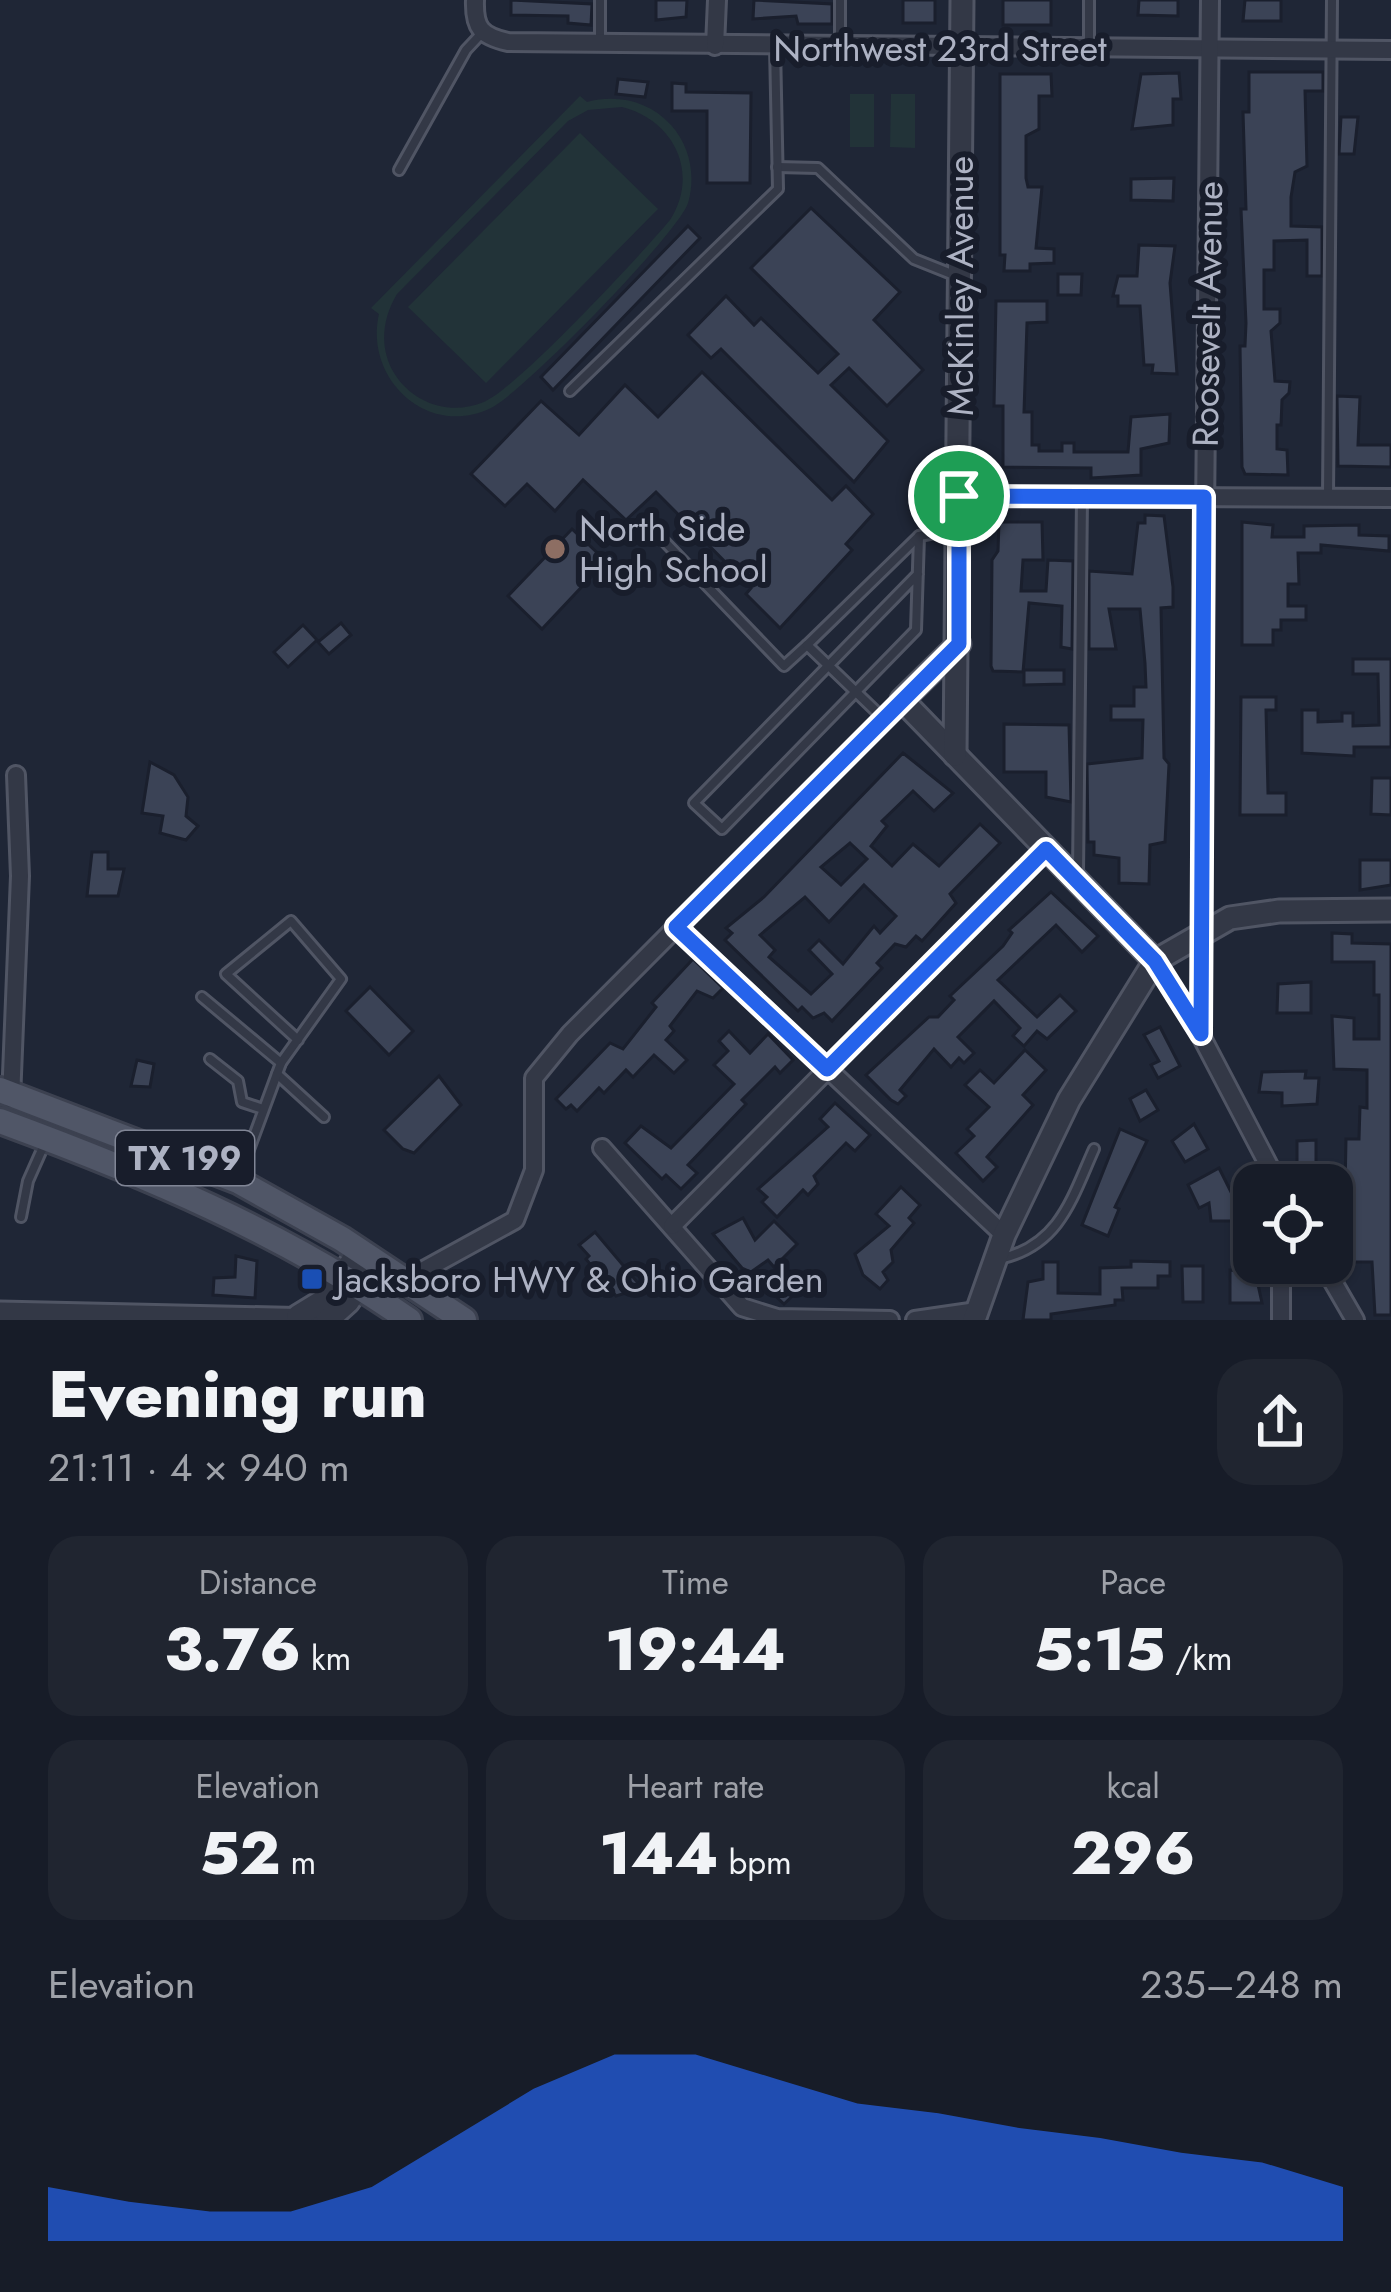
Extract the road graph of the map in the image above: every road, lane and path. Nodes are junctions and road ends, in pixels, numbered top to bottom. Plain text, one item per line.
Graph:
1 (475, 0) edge
2 (600, 0) edge
3 (716, 0) edge
4 (840, 0) edge
5 (962, 0) edge
6 (1089, 0) edge
7 (1210, 0) edge
8 (1332, 0) edge
9 (486, 36) junction
10 (601, 44) junction
11 (715, 46) junction
12 (775, 47) junction
13 (840, 47) junction
14 (962, 48) junction
15 (1089, 49) junction
16 (1210, 49) junction
17 (1331, 50) junction
18 (1391, 50) edge
19 (777, 167) junction
20 (399, 170) dead end
21 (960, 277) junction
22 (570, 391) dead end
23 (959, 496) junction
24 (1082, 496) junction
25 (1204, 497) junction
26 (1328, 498) junction
27 (1391, 498) edge
28 (959, 529) junction
29 (919, 536) junction
30 (665, 542) dead end
31 (918, 574) junction
32 (959, 644) junction
33 (807, 645) junction
34 (828, 665) junction
35 (856, 692) junction
36 (902, 700) junction
37 (884, 719) junction
38 (955, 755) junction
39 (16, 776) dead end
40 (1046, 849) junction
41 (1078, 882) junction
42 (1391, 910) edge
43 (676, 927) junction
44 (1202, 930) junction
45 (1155, 961) junction
46 (202, 997) dead end
47 (1201, 1034) junction
48 (298, 1040) junction
49 (210, 1059) dead end
50 (281, 1063) junction
51 (827, 1069) junction
52 (277, 1074) junction
53 (6, 1093) edge
54 (263, 1109) junction
55 (324, 1118) dead end
56 (5, 1122) edge
57 (47, 1138) junction
58 (602, 1148) dead end
59 (1094, 1149) dead end
60 (1269, 1164) edge
61 (238, 1181) junction
62 (21, 1217) dead end
63 (672, 1226) junction
64 (1004, 1235) junction
65 (368, 1256) junction
66 (995, 1260) junction
67 (352, 1281) junction
68 (404, 1281) junction
69 (1282, 1284) edge
70 (1334, 1284) edge
71 (0, 1313) edge
72 (976, 1315) edge
73 (84, 1317) edge
74 (292, 1319) edge
75 (318, 1320) edge
76 (328, 1320) edge
77 (409, 1320) edge
78 (464, 1320) edge
79 (867, 1320) edge
80 (890, 1320) edge
81 (915, 1320) edge
82 (1281, 1320) edge
83 (1355, 1320) edge

1 - 9 street
2 - 10 lane
3 - 11 street
4 - 13 lane
5 - 14 street, McKinley Avenue
6 - 15 lane
7 - 16 street, Roosevelt Avenue
8 - 17 lane
9 - 10 street, Northwest 23rd Street
9 - 20 lane
10 - 11 street, Northwest 23rd Street
11 - 12 street, Northwest 23rd Street
12 - 13 street, Northwest 23rd Street
12 - 19 lane
13 - 14 street, Northwest 23rd Street
14 - 15 street, Northwest 23rd Street
14 - 21 street, McKinley Avenue
15 - 16 street, Northwest 23rd Street
16 - 17 street, Northwest 23rd Street
16 - 25 street, Roosevelt Avenue
17 - 18 street, Northwest 23rd Street
17 - 26 lane
19 - 21 lane
19 - 22 lane
21 - 23 street, McKinley Avenue
23 - 24 street
23 - 28 street, McKinley Avenue
24 - 25 street
24 - 41 lane
25 - 26 street
25 - 44 street, Roosevelt Avenue
26 - 27 street
28 - 29 lane
28 - 32 street, McKinley Avenue
29 - 31 lane
29 - 33 lane
30 - 33 lane
31 - 34 lane
31 - 35 lane
32 - 36 street
32 - 38 street, McKinley Avenue
33 - 34 lane
34 - 35 lane
34 - 35 lane
35 - 37 lane
36 - 37 street
36 - 38 street
37 - 43 street
38 - 40 street
39 - 53 street
40 - 41 street
40 - 51 street
41 - 45 street
42 - 44 street
43 - 51 street
43 - 68 street
44 - 45 street
44 - 47 street, Roosevelt Avenue
45 - 47 street
45 - 64 street
46 - 50 lane
47 - 60 street, Roosevelt Avenue
48 - 48 lane
48 - 50 lane
49 - 54 lane
50 - 52 lane
51 - 63 street
51 - 64 street
52 - 54 lane
52 - 55 lane
53 - 56 street
53 - 61 main road, TX 199
54 - 61 lane
56 - 57 main road, TX 199
57 - 62 lane
57 - 67 main road, TX 199
58 - 63 street
59 - 66 lane
61 - 65 main road, TX 199
63 - 79 street
64 - 66 street
65 - 67 street
65 - 68 main road, TX 199
66 - 72 street
67 - 74 street
67 - 76 street
67 - 77 main road, TX 199
68 - 78 main road, TX 199
69 - 82 street
70 - 83 street
71 - 73 street
72 - 81 street
73 - 74 street
74 - 75 street
79 - 80 street

